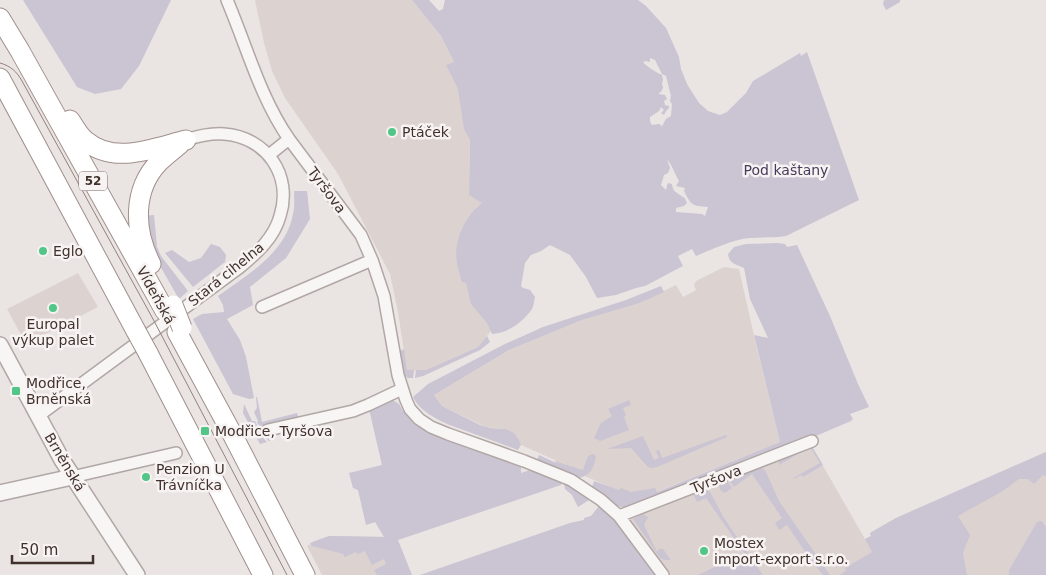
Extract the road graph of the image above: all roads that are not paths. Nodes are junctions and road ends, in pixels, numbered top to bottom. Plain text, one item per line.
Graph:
1 (227, 0) edge
2 (0, 18) edge
3 (20, 51) junction
4 (3, 82) edge
5 (288, 139) junction
6 (186, 140) junction
7 (269, 155) junction
8 (372, 260) junction
9 (262, 307) dead end
10 (169, 308) junction
11 (0, 345) edge
12 (402, 388) junction
13 (38, 416) junction
14 (268, 430) dead end
15 (812, 441) dead end
16 (176, 453) dead end
17 (72, 477) junction
18 (0, 493) edge
19 (619, 516) junction
20 (137, 575) edge
21 (263, 575) edge
22 (305, 575) edge
23 (663, 575) edge

1 - 5 street, Tyršova
2 - 3 highway, Vídeňská / 52
3 - 6 highway
3 - 10 highway, Vídeňská / 52
4 - 21 highway, 52, bridge
5 - 7 street
5 - 8 street, Tyršova
6 - 7 street
6 - 10 highway
7 - 13 street, Stará cihelna
8 - 9 street
8 - 12 street, Tyršova
10 - 22 highway, Vídeňská / 52
11 - 13 street, Brněnská
12 - 14 street
12 - 19 street, Tyršova
13 - 17 street, Brněnská
15 - 19 street, Tyršova
16 - 17 street
17 - 18 street
17 - 20 street, Brněnská
19 - 23 street, Tyršova

